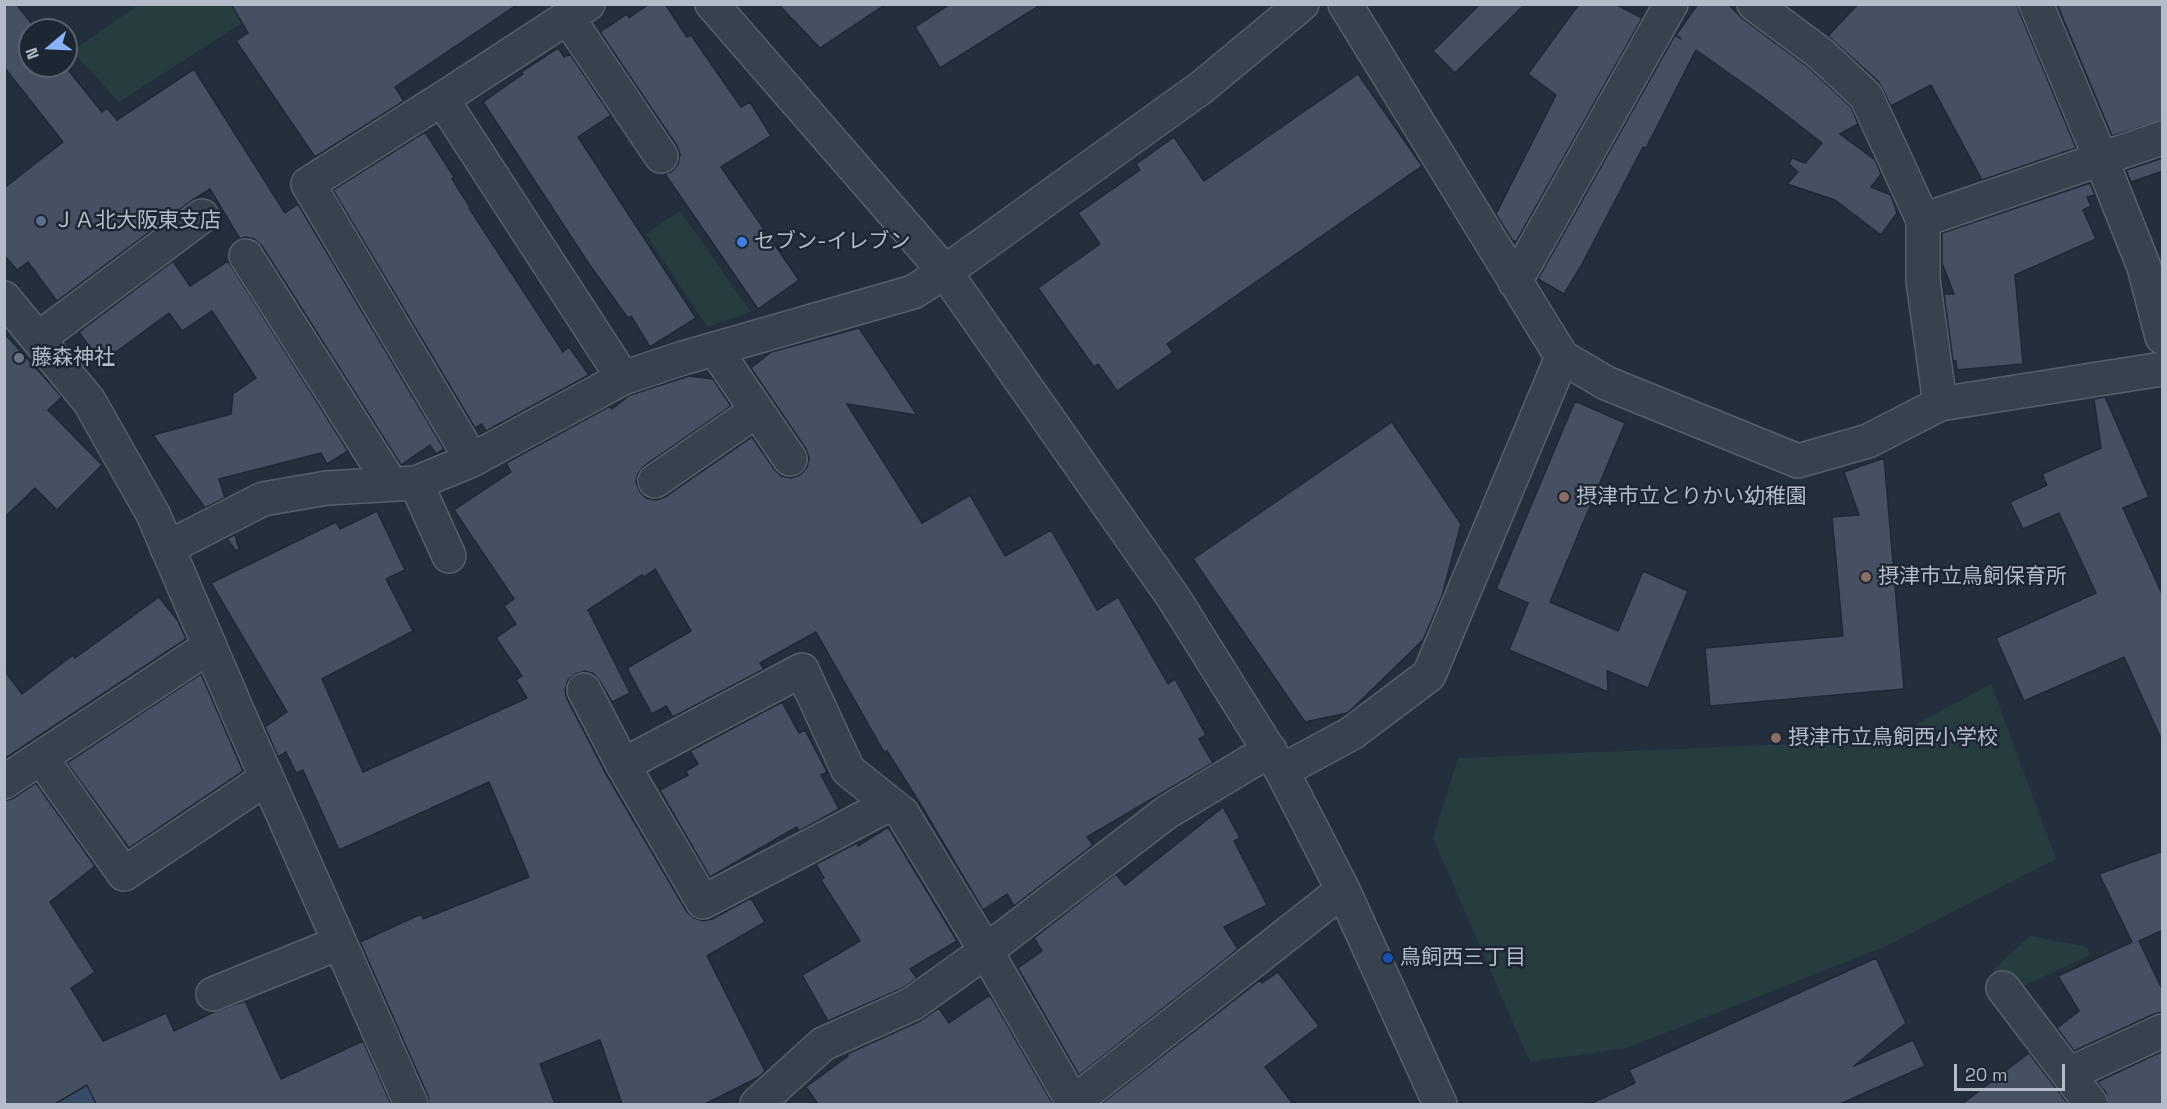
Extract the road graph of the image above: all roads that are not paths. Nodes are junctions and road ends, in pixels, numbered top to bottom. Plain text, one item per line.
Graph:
1 (712, 4) edge
2 (1302, 4) edge
3 (1345, 4) edge
4 (1671, 4) edge
5 (1754, 4) edge
6 (2036, 4) edge
7 (578, 11) edge
8 (442, 99) junction
9 (2163, 138) edge
10 (662, 156) dead end
11 (2101, 159) junction
12 (202, 216) dead end
13 (1923, 220) junction
14 (246, 256) dead end
15 (2153, 263) edge
16 (945, 272) junction
17 (1515, 282) junction
18 (4, 298) edge
19 (2163, 337) edge
20 (38, 339) junction
21 (715, 349) junction
22 (1562, 357) junction
23 (2163, 369) edge
24 (623, 378) junction
25 (1940, 404) junction
26 (756, 411) junction
27 (789, 459) dead end
28 (472, 460) junction
29 (655, 481) dead end
30 (404, 484) junction
31 (167, 548) junction
32 (449, 556) dead end
33 (210, 646) junction
34 (584, 690) dead end
35 (41, 758) junction
36 (1276, 760) junction
37 (623, 765) junction
38 (267, 778) junction
39 (4, 782) edge
40 (890, 804) junction
41 (1343, 890) junction
42 (339, 943) junction
43 (986, 951) junction
44 (2003, 988) dead end
45 (213, 994) dead end
46 (2163, 1031) edge
47 (2069, 1074) junction
48 (770, 1100) edge
49 (411, 1104) edge
50 (1073, 1104) edge
51 (1440, 1104) edge
52 (2091, 1104) edge

1 - 16 street
2 - 16 street
3 - 17 street
4 - 17 street
5 - 13 street
6 - 11 street
7 - 8 street
7 - 10 street
8 - 24 street
8 - 28 street
9 - 11 street
11 - 13 street
11 - 15 street
12 - 20 street
13 - 25 street
14 - 30 street
15 - 19 street
16 - 21 street
16 - 36 street
17 - 22 street
18 - 20 street
20 - 31 street
21 - 24 street
21 - 26 street
22 - 25 street
22 - 36 street
23 - 25 street
24 - 28 street
26 - 27 street
26 - 29 street
28 - 30 street
30 - 31 street
30 - 32 street
31 - 33 street
33 - 35 street
33 - 38 street
34 - 37 street
35 - 38 street
35 - 39 street
36 - 41 street
36 - 43 street
37 - 40 street
37 - 40 street
38 - 42 street
40 - 43 street
41 - 50 street
41 - 51 street
42 - 45 street
42 - 49 street
43 - 48 street
43 - 50 street
44 - 47 street
46 - 47 street
47 - 52 street

